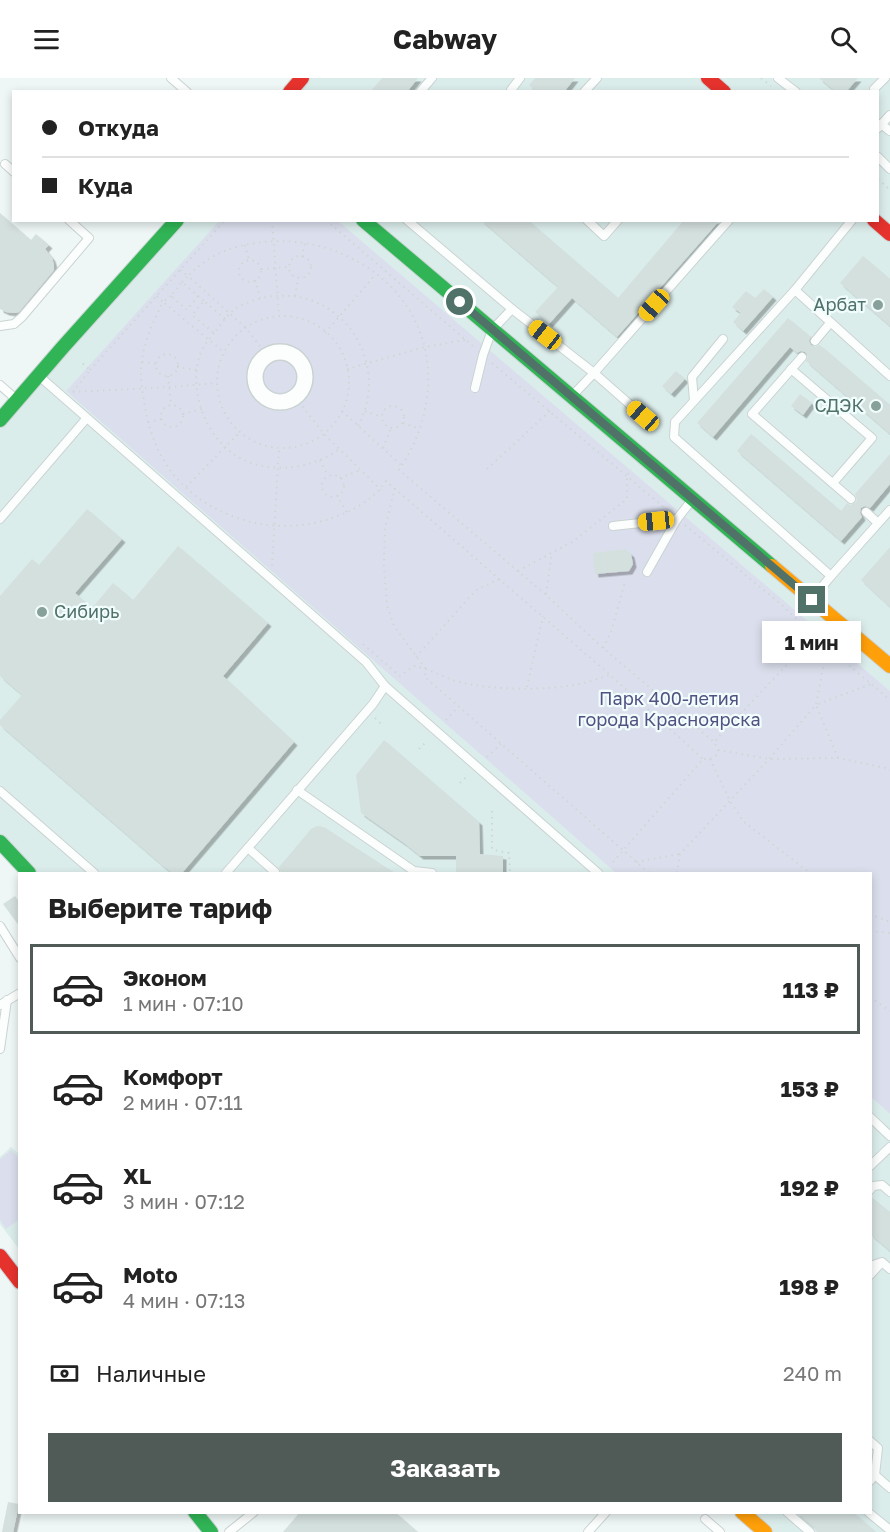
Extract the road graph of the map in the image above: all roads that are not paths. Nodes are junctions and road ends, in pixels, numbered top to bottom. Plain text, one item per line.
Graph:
1 (171, 78) edge
2 (302, 78) edge
3 (432, 78) edge
4 (597, 78) edge
5 (708, 78) edge
6 (778, 78) edge
7 (885, 78) edge
8 (874, 89) dead end
9 (185, 90) edge
10 (292, 90) edge
11 (422, 90) edge
12 (586, 90) edge
13 (722, 90) edge
14 (793, 90) edge
15 (890, 115) edge
16 (879, 126) edge
17 (890, 131) edge
18 (879, 158) edge
19 (4, 164) dead end
20 (890, 169) edge
21 (12, 170) edge
22 (71, 222) edge
23 (175, 222) edge
24 (365, 222) edge
25 (409, 222) edge
26 (588, 222) edge
27 (616, 222) edge
28 (727, 222) edge
29 (850, 222) edge
30 (876, 222) edge
31 (890, 234) edge
32 (795, 291) junction
33 (512, 309) junction
34 (830, 323) junction
35 (0, 326) edge
36 (492, 330) junction
37 (723, 339) dead end
38 (815, 341) dead end
39 (801, 357) dead end
40 (790, 369) junction
41 (594, 373) junction
42 (38, 375) junction
43 (890, 376) edge
44 (0, 386) edge
45 (475, 388) dead end
46 (572, 396) junction
47 (295, 397) joint
48 (694, 400) junction
49 (18, 401) junction
50 (643, 416) dead end
51 (86, 418) junction
52 (0, 420) edge
53 (833, 483) junction
54 (693, 499) junction
55 (851, 499) dead end
56 (890, 510) edge
57 (866, 512) dead end
58 (0, 519) edge
59 (677, 519) junction
60 (878, 523) junction
61 (613, 526) dead end
62 (647, 572) dead end
63 (831, 576) junction
64 (812, 600) junction
65 (890, 666) edge
66 (385, 687) junction
67 (297, 790) junction
68 (0, 791) edge
69 (0, 843) edge
70 (248, 848) junction
71 (27, 872) edge
72 (93, 872) edge
73 (227, 872) edge
74 (275, 872) edge
75 (423, 872) edge
76 (597, 872) edge
77 (0, 926) edge
78 (18, 955) edge
79 (18, 994) edge
80 (4, 1003) edge
81 (0, 1049) edge
82 (872, 1119) edge
83 (890, 1136) edge
84 (890, 1147) edge
85 (872, 1164) edge
86 (872, 1187) edge
87 (890, 1192) edge
88 (0, 1256) edge
89 (882, 1262) junction
90 (872, 1265) edge
91 (890, 1269) edge
92 (872, 1273) edge
93 (18, 1279) edge
94 (872, 1443) edge
95 (873, 1478) edge
96 (890, 1488) edge
97 (197, 1514) edge
98 (252, 1514) edge
99 (604, 1514) edge
100 (743, 1514) edge
101 (789, 1514) edge
102 (870, 1514) edge
103 (705, 1519) dead end
104 (890, 1530) edge
105 (211, 1532) edge
106 (229, 1532) edge
107 (588, 1532) edge
108 (720, 1532) edge
109 (765, 1532) edge
110 (810, 1532) edge

1 - 9 lane
2 - 10 street
3 - 11 lane
4 - 12 lane
5 - 13 street
6 - 14 lane
7 - 8 lane
15 - 16 lane
16 - 17 lane
18 - 20 lane
19 - 21 lane
22 - 35 lane
23 - 42 street
24 - 36 street
25 - 33 lane
26 - 27 lane
28 - 41 lane
29 - 32 lane
30 - 31 street
32 - 34 lane
32 - 48 lane
33 - 36 lane
33 - 41 lane
34 - 38 lane
34 - 43 lane
36 - 45 lane
36 - 46 street
37 - 48 lane
39 - 40 lane
40 - 53 lane
40 - 53 lane
41 - 46 lane
41 - 50 lane
42 - 49 street
42 - 51 lane
44 - 49 lane
46 - 54 street
47 - 47 street
48 - 63 lane
49 - 52 street
51 - 58 lane
51 - 66 lane
53 - 55 lane
54 - 59 lane
54 - 64 street
56 - 60 lane
57 - 60 lane
59 - 61 lane
59 - 62 lane
60 - 63 lane
63 - 64 lane
64 - 65 street
66 - 67 lane
66 - 76 lane
67 - 70 lane
67 - 75 lane
68 - 72 lane
69 - 71 street
70 - 73 lane
70 - 74 lane
77 - 78 lane
79 - 80 lane
80 - 81 lane
82 - 83 lane
84 - 85 lane
86 - 87 lane
88 - 93 street
89 - 90 lane
89 - 91 lane
89 - 92 lane
94 - 95 lane
95 - 96 lane
97 - 105 street
98 - 106 lane
99 - 107 lane
100 - 109 street
101 - 110 lane
102 - 104 lane
103 - 108 lane

